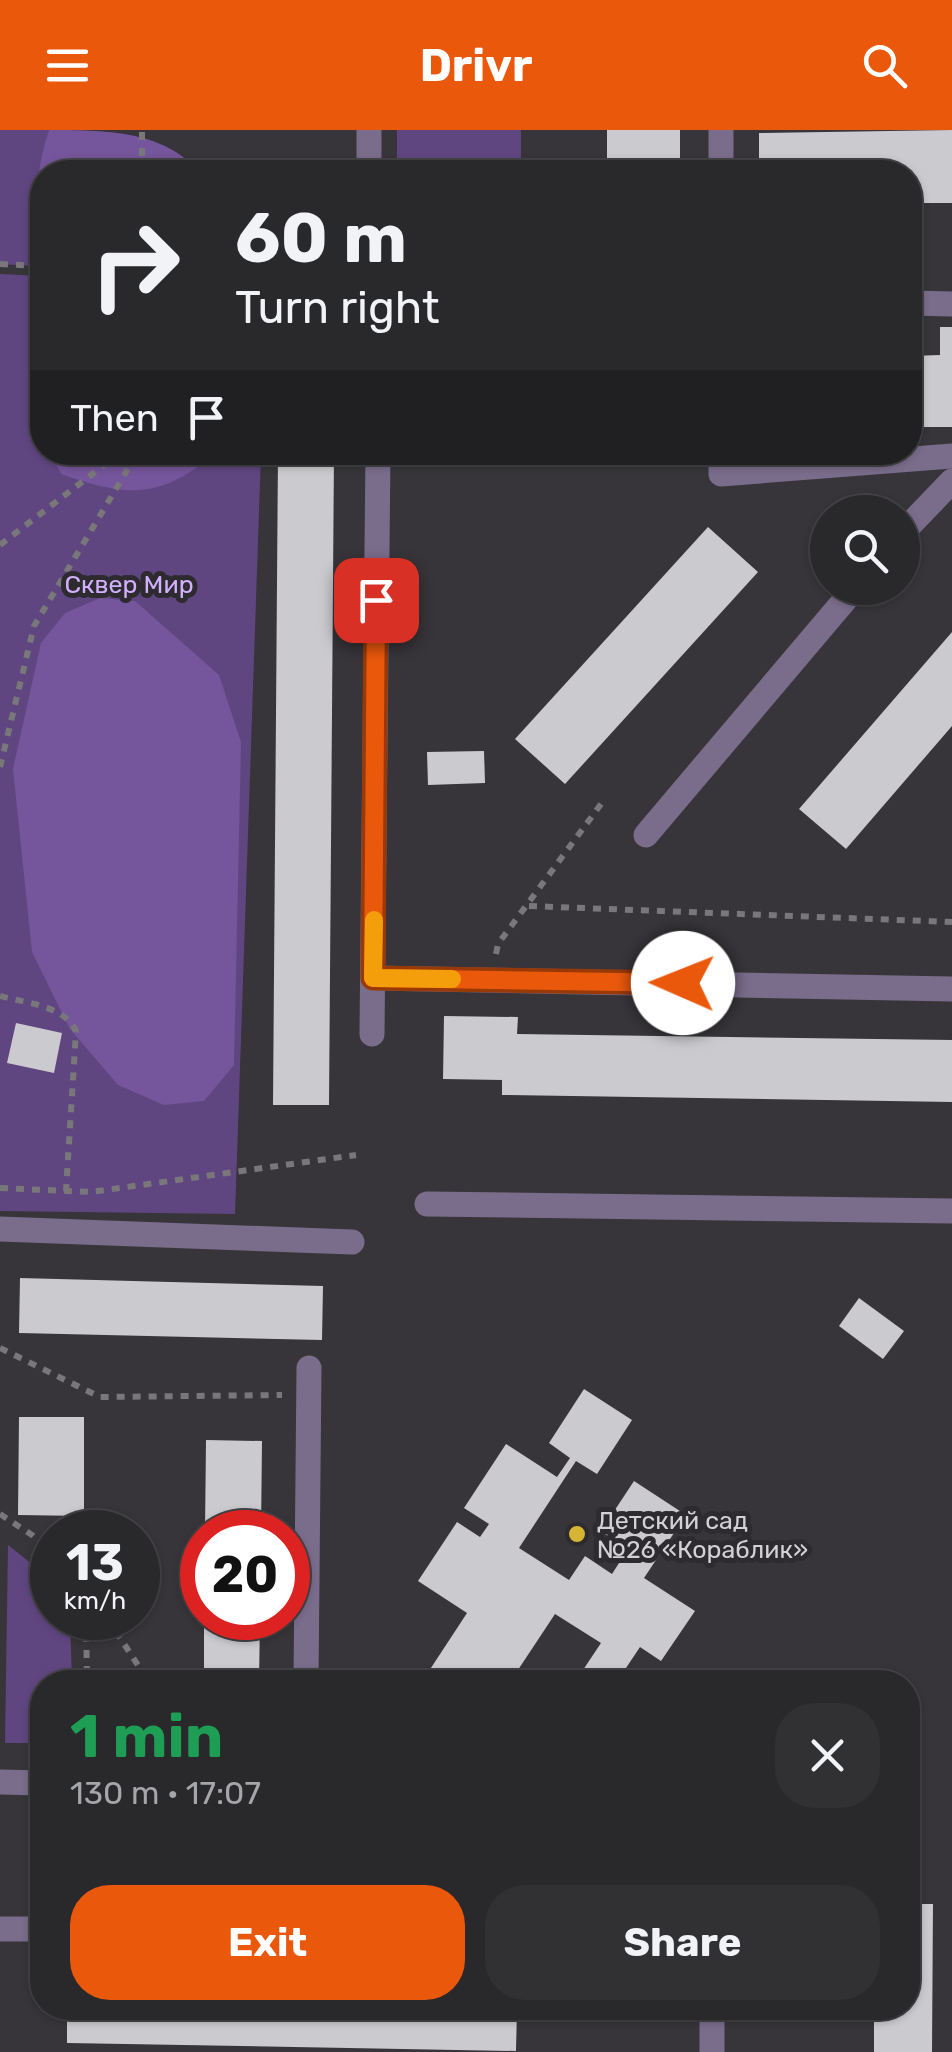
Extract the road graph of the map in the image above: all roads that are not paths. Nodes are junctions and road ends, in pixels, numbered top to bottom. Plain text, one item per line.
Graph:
1 (369, 130) edge
2 (721, 130) edge
3 (369, 160) edge
4 (721, 160) edge
5 (922, 303) edge
6 (952, 304) edge
7 (952, 456) edge
8 (922, 458) edge
9 (378, 465) edge
10 (721, 465) edge
11 (836, 465) edge
12 (952, 481) edge
13 (920, 515) edge
14 (842, 605) edge
15 (646, 835) dead end
16 (373, 978) junction
17 (952, 989) edge
18 (372, 1034) dead end
19 (427, 1204) dead end
20 (952, 1211) edge
21 (0, 1229) edge
22 (352, 1242) dead end
23 (309, 1368) dead end
24 (306, 1670) edge
25 (0, 1782) edge
26 (30, 1783) edge
27 (0, 1929) edge
28 (30, 1929) edge
29 (712, 2020) edge
30 (712, 2052) edge

1 - 3 lane
2 - 4 lane
5 - 6 lane
7 - 8 lane
9 - 16 lane
10 - 11 lane
12 - 13 lane
14 - 15 lane
16 - 17 lane
16 - 18 lane
19 - 20 lane
21 - 22 lane
23 - 24 lane
25 - 26 lane
27 - 28 lane
29 - 30 lane

